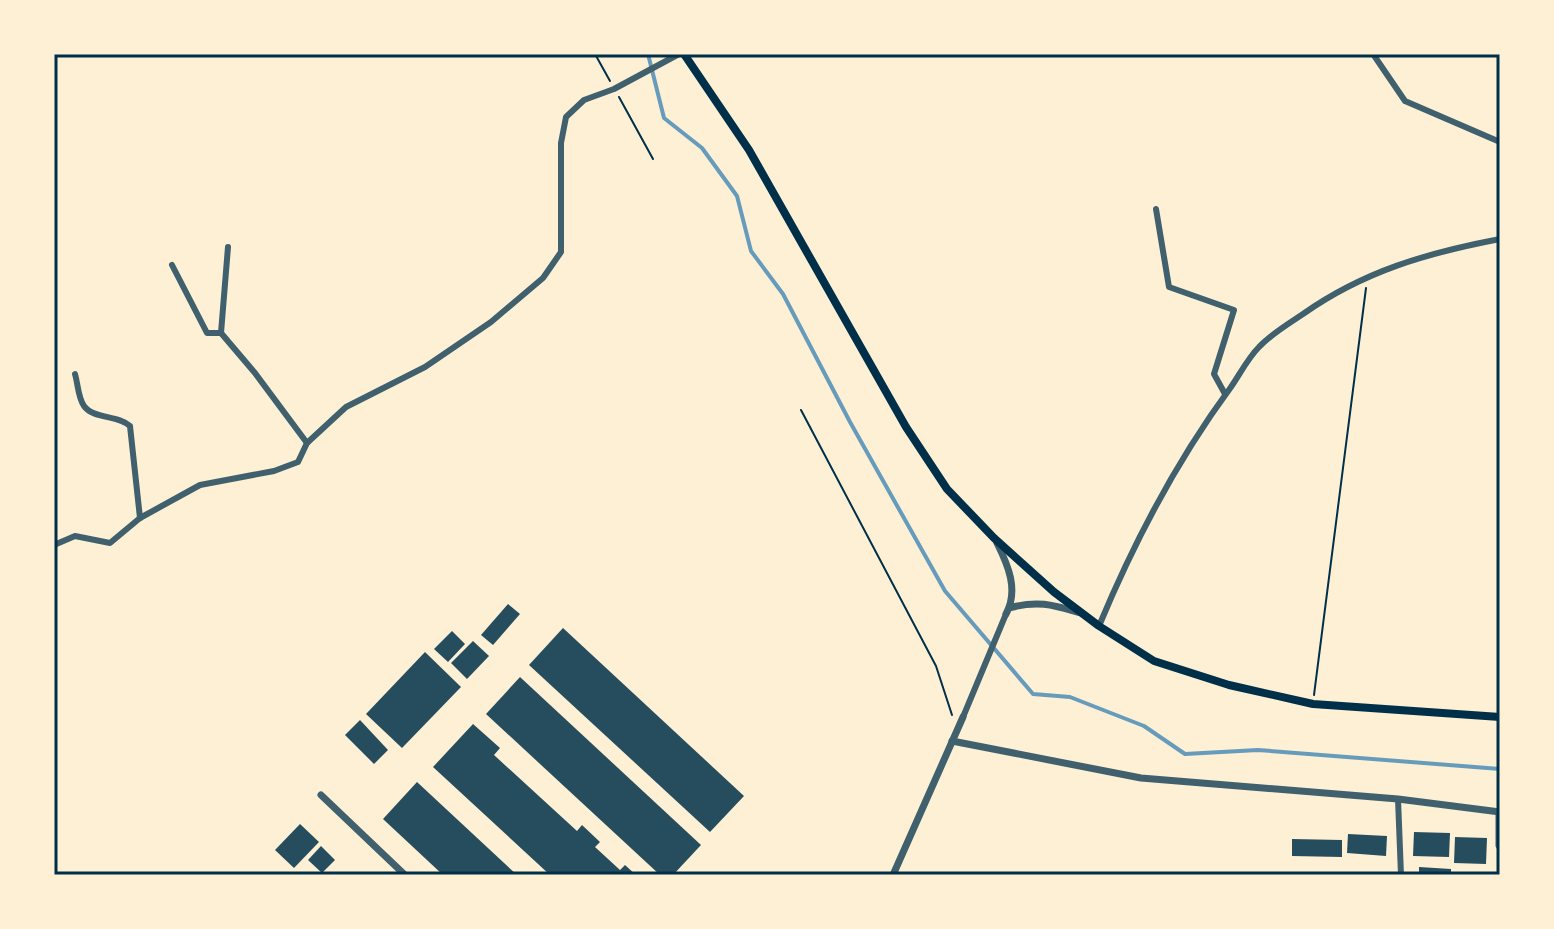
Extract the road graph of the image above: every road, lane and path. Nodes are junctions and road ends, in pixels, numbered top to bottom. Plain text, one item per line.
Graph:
1 (595, 54) edge
2 (681, 54) edge
3 (1373, 54) edge
4 (614, 89) junction
5 (1500, 142) edge
6 (653, 159) dead end
7 (1156, 209) dead end
8 (1500, 239) edge
9 (228, 247) dead end
10 (172, 265) dead end
11 (1367, 276) junction
12 (221, 333) junction
13 (75, 374) dead end
14 (1225, 394) junction
15 (801, 410) dead end
16 (307, 443) junction
17 (140, 518) junction
18 (994, 538) junction
19 (54, 545) edge
20 (1007, 611) junction
21 (1084, 614) junction
22 (1099, 626) junction
23 (1313, 704) junction
24 (963, 717) joint
25 (1500, 717) edge
26 (957, 731) junction
27 (952, 741) junction
28 (321, 795) dead end
29 (1398, 799) junction
30 (1499, 813) edge
31 (1500, 851) edge
32 (405, 875) edge
33 (893, 875) edge
34 (1401, 875) edge

1 - 4 path
2 - 4 street
2 - 18 main road
3 - 5 street
4 - 6 path
4 - 16 street
7 - 14 street
8 - 11 street
9 - 12 street
10 - 12 street
11 - 14 street
11 - 23 path
12 - 16 street
13 - 17 street
14 - 22 street
15 - 26 path
16 - 17 street
17 - 19 street
18 - 20 street
18 - 21 main road
20 - 21 street
20 - 24 street
21 - 22 main road
22 - 23 main road
23 - 25 main road
24 - 26 street
26 - 27 street
27 - 29 street
27 - 33 street
28 - 32 street
29 - 30 street
29 - 34 street
30 - 31 lane

